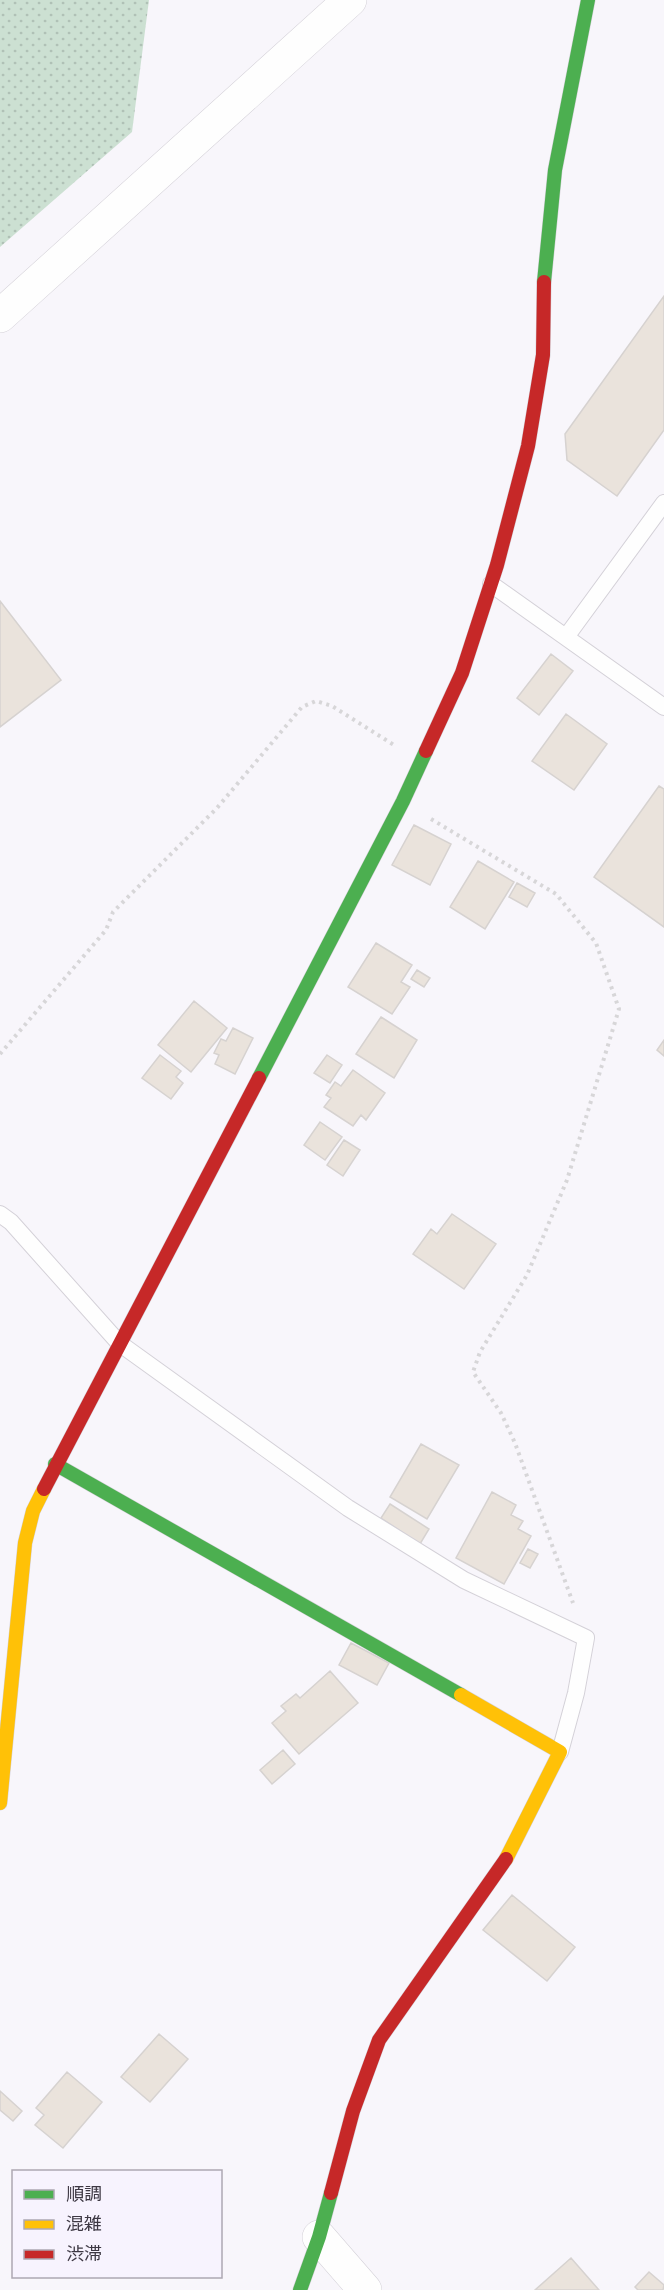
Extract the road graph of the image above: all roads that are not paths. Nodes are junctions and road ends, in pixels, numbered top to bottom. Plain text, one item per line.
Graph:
1 (350, 0) edge
2 (588, 0) edge
3 (0, 316) edge
4 (664, 503) edge
5 (490, 584) junction
6 (566, 637) junction
7 (664, 707) edge
8 (0, 1214) edge
9 (119, 1342) junction
10 (56, 1464) junction
11 (560, 1752) junction
12 (0, 1803) edge
13 (318, 2237) junction
14 (300, 2290) edge
15 (365, 2290) edge

1 - 3 street
2 - 5 street
4 - 6 lane
5 - 6 lane
5 - 9 street
6 - 7 lane
8 - 9 lane
9 - 10 street
9 - 11 lane
10 - 11 street
10 - 12 street
11 - 13 street
13 - 14 street
13 - 15 street

